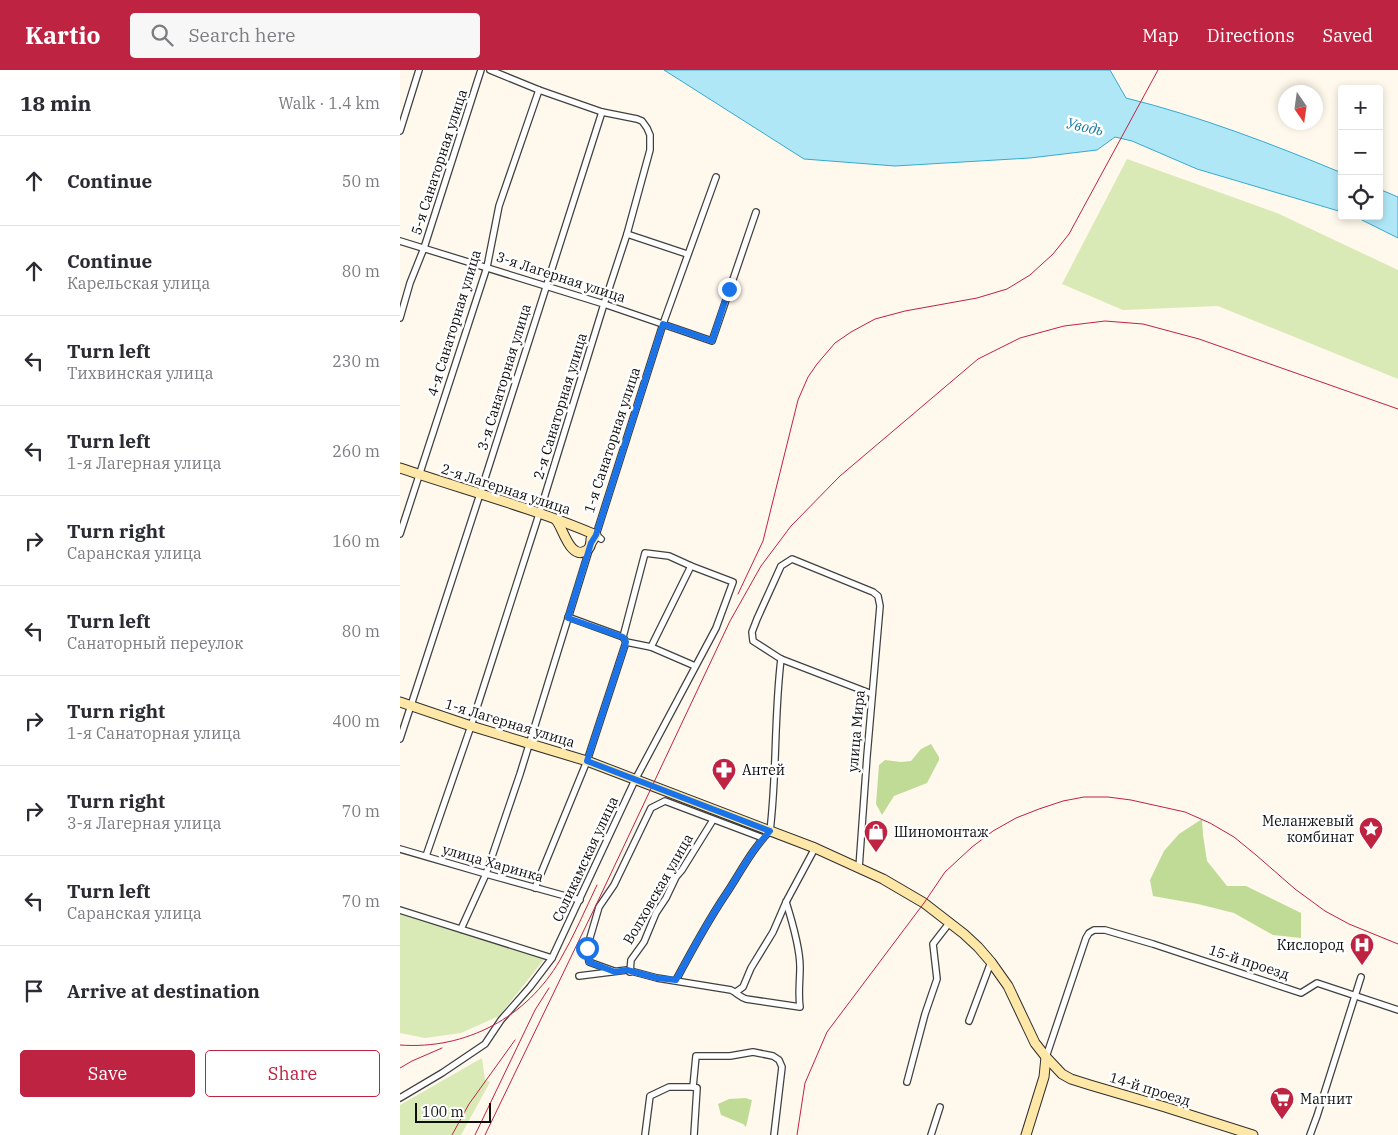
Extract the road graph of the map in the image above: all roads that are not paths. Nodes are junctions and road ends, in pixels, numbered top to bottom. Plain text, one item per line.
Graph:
1 (420, 70) edge
2 (482, 70) edge
3 (490, 70) edge
4 (539, 90) junction
5 (602, 112) junction
6 (400, 131) edge
7 (716, 176) dead end
8 (756, 212) dead end
9 (627, 234) junction
10 (400, 241) edge
11 (424, 248) junction
12 (688, 254) junction
13 (487, 267) junction
14 (546, 286) junction
15 (604, 304) junction
16 (400, 318) edge
17 (663, 324) junction
18 (400, 468) edge
19 (419, 474) junction
20 (480, 494) junction
21 (539, 513) junction
22 (555, 520) junction
23 (585, 530) junction
24 (400, 534) edge
25 (599, 537) junction
26 (591, 543) junction
27 (691, 566) junction
28 (568, 618) junction
29 (625, 639) junction
30 (651, 647) junction
31 (781, 659) junction
32 (695, 666) junction
33 (872, 694) junction
34 (400, 702) edge
35 (411, 706) junction
36 (471, 726) junction
37 (400, 739) edge
38 (529, 743) junction
39 (587, 761) junction
40 (635, 780) junction
41 (713, 820) junction
42 (770, 831) junction
43 (763, 838) junction
44 (400, 848) edge
45 (815, 848) junction
46 (426, 856) junction
47 (859, 868) junction
48 (486, 874) junction
49 (535, 888) junction
50 (580, 900) junction
51 (786, 902) junction
52 (400, 910) edge
53 (950, 922) junction
54 (461, 929) junction
55 (552, 958) junction
56 (991, 962) junction
57 (615, 972) junction
58 (630, 972) junction
59 (580, 976) dead end
60 (1361, 977) dead end
61 (676, 980) junction
62 (736, 992) junction
63 (1355, 996) junction
64 (1398, 1010) edge
65 (969, 1021) dead end
66 (1046, 1058) junction
67 (907, 1082) dead end
68 (693, 1087) junction
69 (400, 1098) edge
70 (940, 1107) dead end
71 (1029, 1134) edge
72 (645, 1135) edge
73 (694, 1135) edge
74 (774, 1135) edge
75 (931, 1135) edge
76 (1253, 1135) edge
77 (1310, 1135) edge

1 - 6 street
2 - 11 street, 5-я Санаторная улица
3 - 4 street
4 - 5 street
4 - 13 street, 4-я Санаторная улица
5 - 9 street, 2-я Санаторная улица
5 - 14 street, 3-я Санаторная улица
7 - 12 street, 1-я Санаторная улица
8 - 17 street, 3-я Лагерная улица
9 - 12 street
9 - 15 street, 2-я Санаторная улица
10 - 11 street, 3-я Лагерная улица
11 - 13 street, 3-я Лагерная улица
11 - 16 street, 5-я Санаторная улица
12 - 17 street, 1-я Санаторная улица
13 - 14 street, 3-я Лагерная улица
13 - 19 street, 4-я Санаторная улица
14 - 15 street, 3-я Лагерная улица
14 - 20 street, 3-я Санаторная улица
15 - 17 street, 3-я Лагерная улица
15 - 21 street, 2-я Санаторная улица
17 - 25 street, 1-я Санаторная улица
18 - 19 main road, 2-я Лагерная улица
19 - 20 main road, 2-я Лагерная улица
19 - 24 street, 4-я Санаторная улица
20 - 21 main road, 2-я Лагерная улица
20 - 35 street, 3-я Санаторная улица
21 - 22 main road, 2-я Лагерная улица
21 - 36 street, 2-я Санаторная улица
22 - 23 main road, 2-я Лагерная улица
22 - 26 main road
23 - 25 main road, 2-я Лагерная улица
23 - 26 main road
25 - 26 main road, 1-я Санаторная улица
26 - 28 street, 1-я Санаторная улица
27 - 29 street
27 - 30 street
27 - 32 street, Соликамская улица
28 - 29 street
28 - 38 street, 1-я Санаторная улица
29 - 30 street
29 - 39 street
30 - 32 street
31 - 33 street
31 - 33 street, улица Мира
31 - 42 street
32 - 40 street, Соликамская улица
33 - 47 street, улица Мира
34 - 35 main road, 1-я Лагерная улица
35 - 36 main road, 1-я Лагерная улица
35 - 37 street, 3-я Санаторная улица
36 - 38 main road, 1-я Лагерная улица
36 - 46 street, 2-я Санаторная улица
38 - 39 main road, 1-я Лагерная улица
38 - 48 street, 1-я Санаторная улица
39 - 40 main road, 1-я Лагерная улица
39 - 49 street
40 - 42 main road, 1-я Лагерная улица
40 - 50 street, Соликамская улица
41 - 43 street
41 - 57 street
41 - 58 street, Волховская улица
42 - 43 street
42 - 45 main road, 1-я Лагерная улица
43 - 61 street
44 - 46 street, улица Харинка
45 - 47 main road, 1-я Лагерная улица
45 - 51 street
46 - 48 street, улица Харинка
47 - 53 main road, 1-я Лагерная улица
48 - 49 street, улица Харинка
48 - 54 street, 1-я Санаторная улица
49 - 50 street, улица Харинка
50 - 55 street, Соликамская улица
51 - 62 street
51 - 62 street
52 - 54 street
53 - 56 main road, 1-я Лагерная улица
53 - 67 street
54 - 55 street
55 - 69 street, Соликамская улица
56 - 65 street
56 - 66 main road, 1-я Лагерная улица
57 - 58 street
57 - 59 street
58 - 61 street
60 - 63 street
61 - 62 street
63 - 64 street, 15-й проезд
63 - 66 street, 15-й проезд
63 - 77 street
66 - 71 main road
66 - 76 main road, 14-й проезд
68 - 72 street
68 - 73 street
68 - 74 street
70 - 75 street

